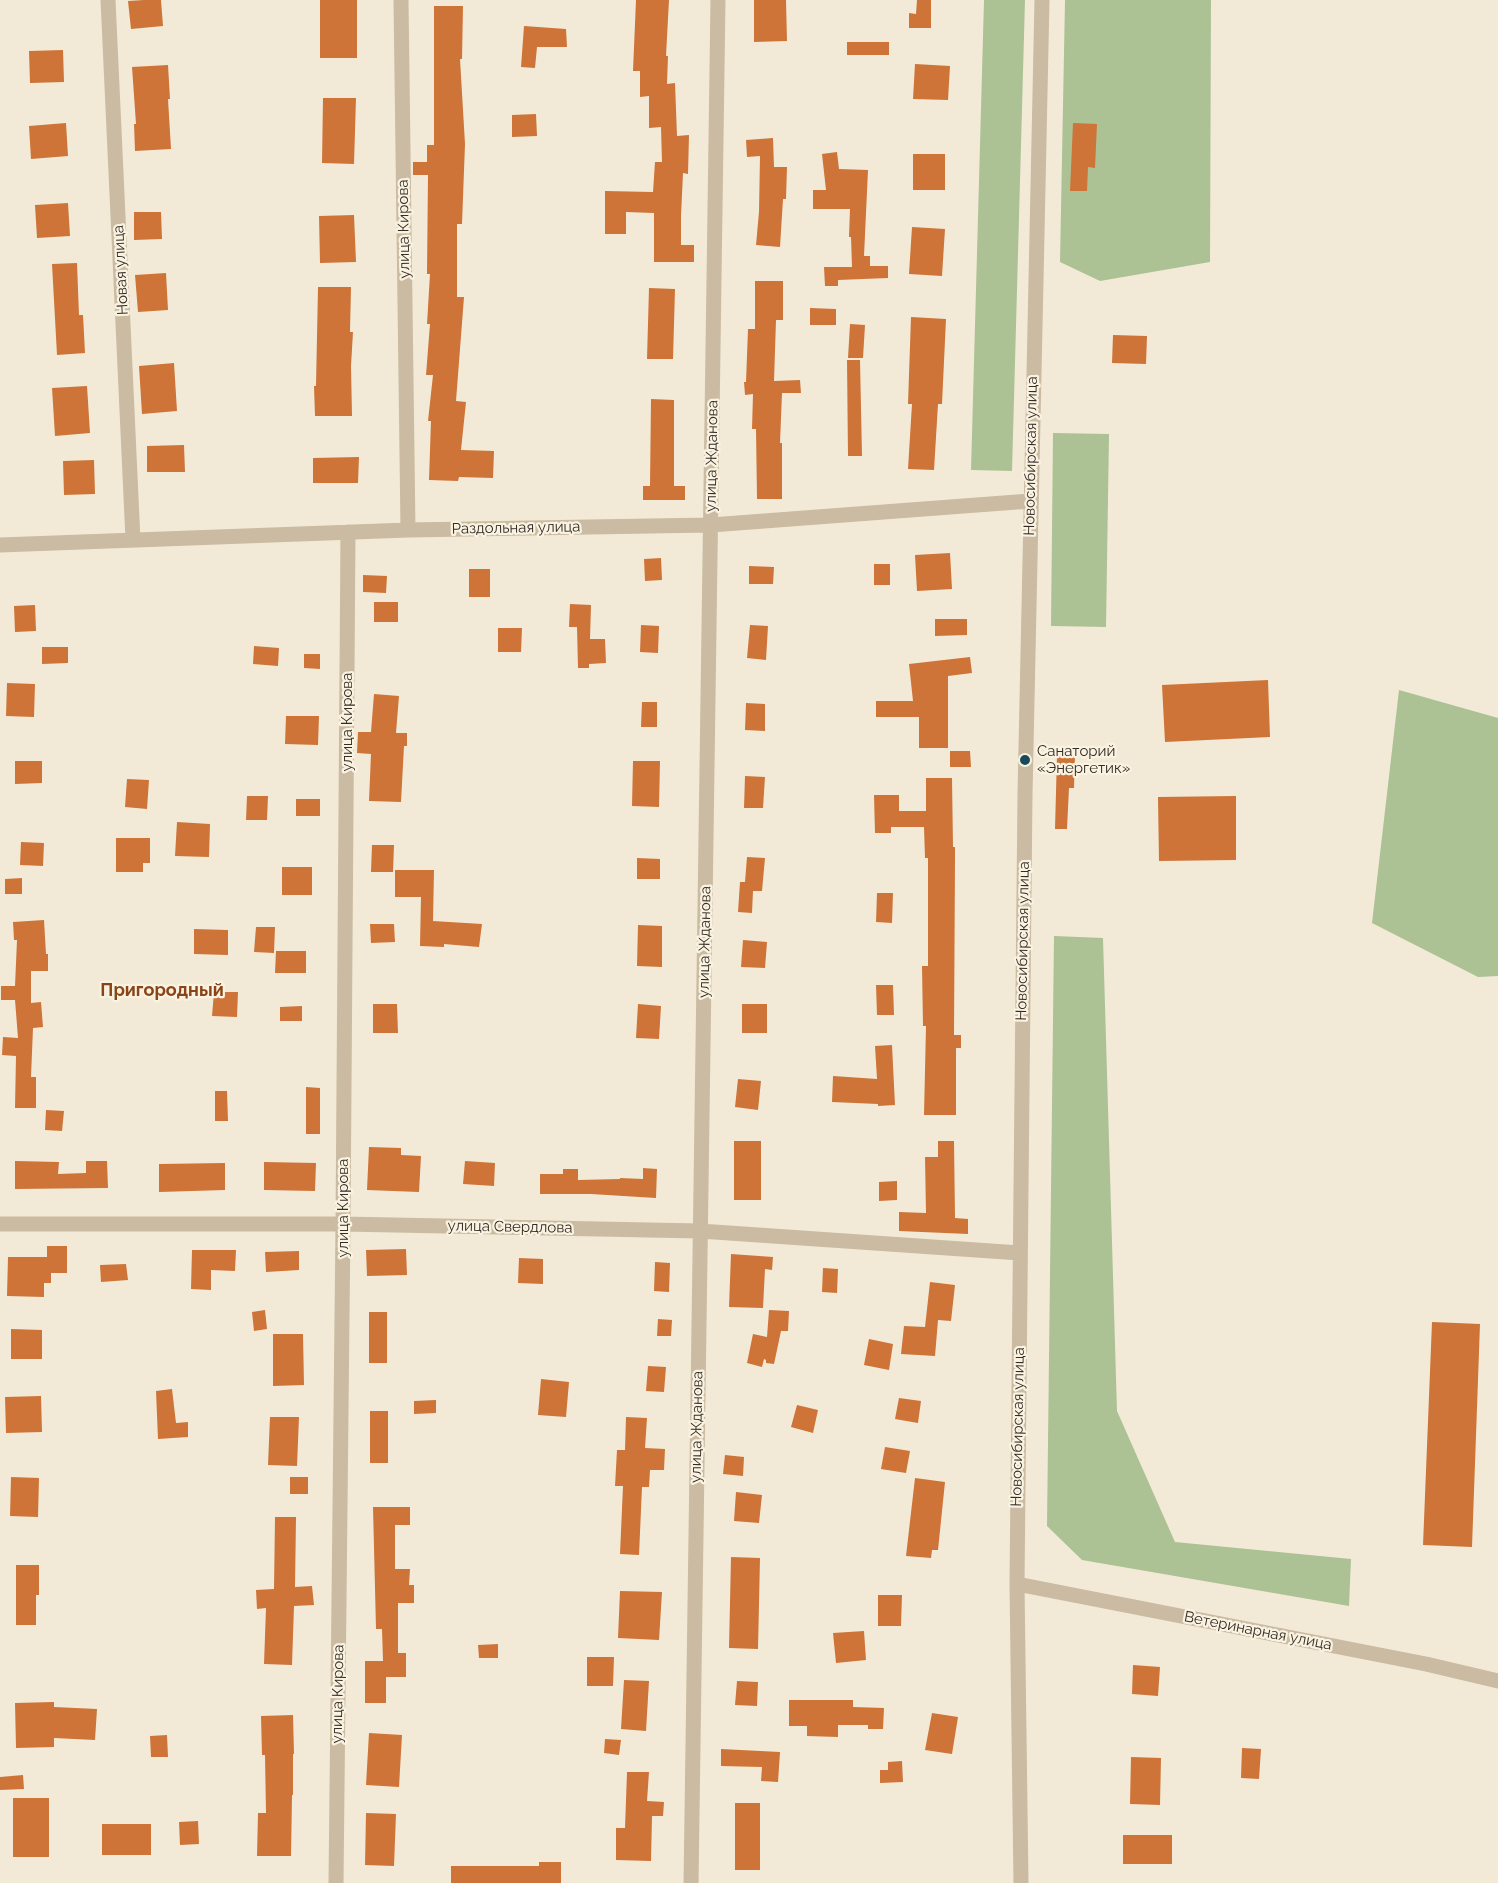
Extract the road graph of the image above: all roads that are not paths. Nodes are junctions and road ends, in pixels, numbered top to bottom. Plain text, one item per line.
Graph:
1 (108, 0) edge
2 (401, 0) edge
3 (718, 0) edge
4 (1042, 0) edge
5 (1030, 501) junction
6 (711, 525) junction
7 (408, 530) junction
8 (348, 532) junction
9 (133, 540) junction
10 (0, 545) edge
11 (0, 1224) edge
12 (344, 1224) junction
13 (700, 1231) junction
14 (1020, 1253) junction
15 (1017, 1584) junction
16 (1498, 1681) edge
17 (336, 1883) edge
18 (691, 1883) edge
19 (1021, 1883) edge

1 - 9 street, Новая улица
2 - 7 street, улица Кирова
3 - 6 street, улица Жданова
4 - 5 street, Новосибирская улица
5 - 6 street, Раздольная улица
5 - 14 street, Новосибирская улица
6 - 7 street, Раздольная улица
6 - 13 street, улица Жданова
7 - 8 street, Раздольная улица
8 - 9 street, Раздольная улица
8 - 12 street, улица Кирова
9 - 10 street, Раздольная улица
11 - 12 street, улица Свердлова
12 - 13 street, улица Свердлова
12 - 17 street, улица Кирова
13 - 14 street, улица Свердлова
13 - 18 street, улица Жданова
14 - 15 street, Новосибирская улица
15 - 16 street, Ветеринарная улица
15 - 19 street, Новосибирская улица

